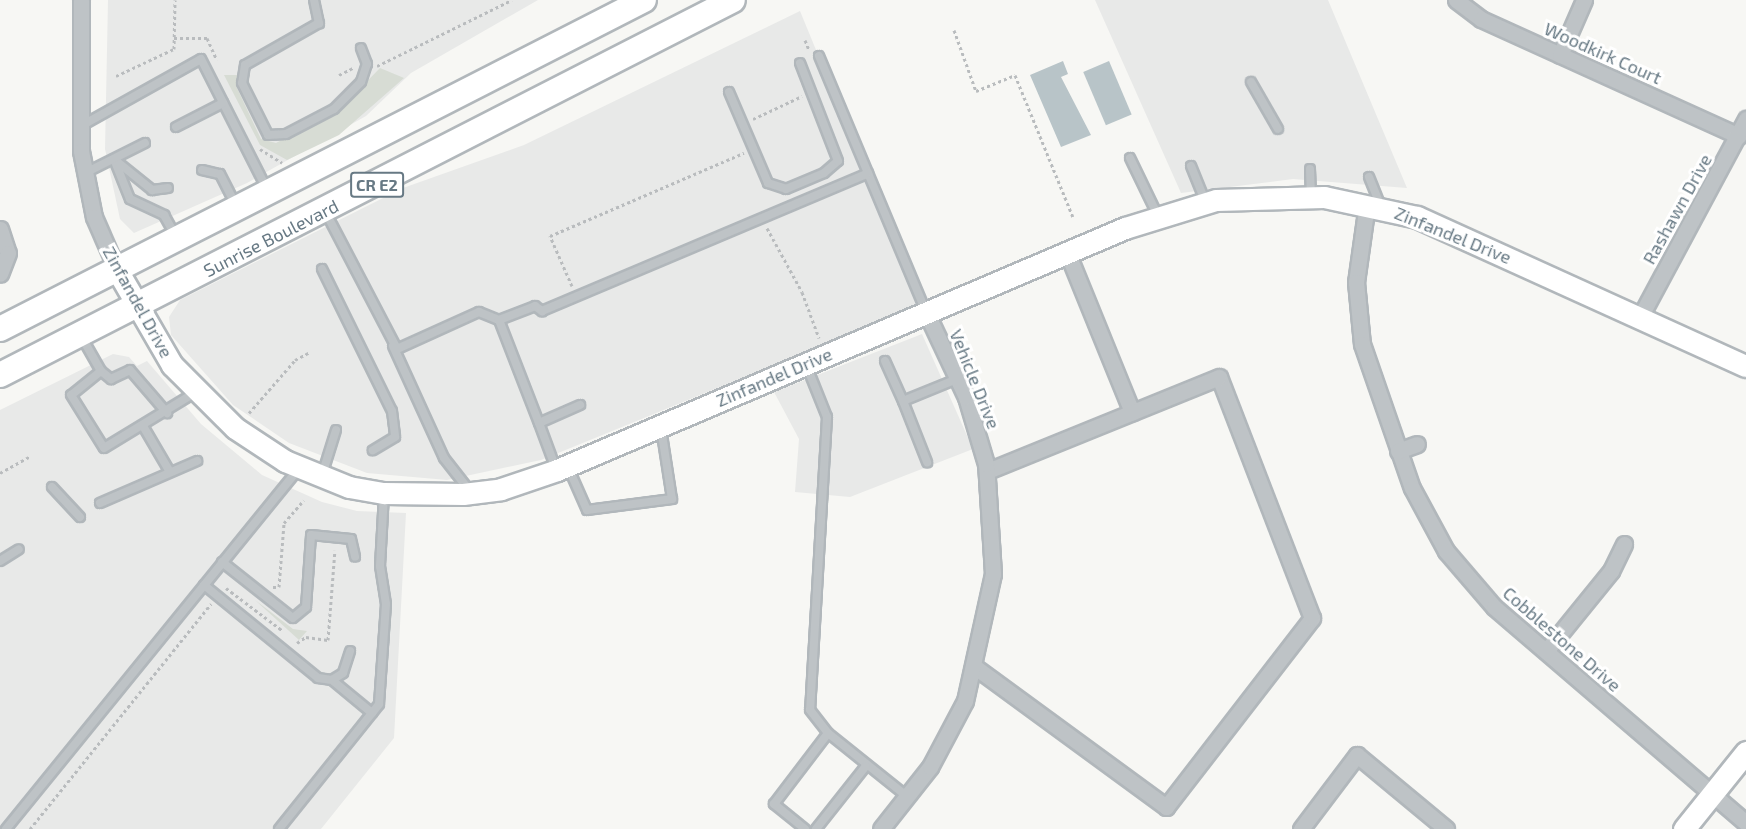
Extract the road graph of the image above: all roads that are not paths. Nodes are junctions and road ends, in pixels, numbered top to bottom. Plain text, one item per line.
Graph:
1 (314, 0) edge
2 (644, 0) edge
3 (733, 0) edge
4 (1456, 0) edge
5 (1584, 0) edge
6 (81, 6) edge
7 (362, 48) dead end
8 (1560, 56) junction
9 (815, 57) road end
10 (800, 63) dead end
11 (1251, 82) dead end
12 (729, 92) dead end
13 (223, 103) junction
14 (1746, 119) edge
15 (81, 126) junction
16 (176, 127) dead end
17 (1278, 129) dead end
18 (1739, 136) junction
19 (145, 143) dead end
20 (1130, 158) dead end
21 (114, 159) junction
22 (1191, 166) dead end
23 (1310, 169) dead end
24 (202, 170) dead end
25 (84, 173) junction
26 (868, 173) junction
27 (1369, 177) dead end
28 (168, 188) dead end
29 (269, 193) junction
30 (1311, 196) junction
31 (1206, 203) junction
32 (1374, 206) junction
33 (238, 210) junction
34 (325, 211) junction
35 (1158, 216) junction
36 (0, 229) edge
37 (178, 241) junction
38 (1067, 252) junction
39 (322, 269) dead end
40 (117, 270) junction
41 (0, 274) edge
42 (137, 306) junction
43 (926, 312) junction
44 (1640, 317) junction
45 (499, 320) junction
46 (0, 329) edge
47 (81, 335) junction
48 (393, 346) junction
49 (885, 362) dead end
50 (806, 363) junction
51 (1746, 366) edge
52 (101, 371) junction
53 (0, 375) edge
54 (957, 379) junction
55 (196, 392) junction
56 (903, 401) junction
57 (580, 405) dead end
58 (1132, 412) junction
59 (167, 413) junction
60 (538, 423) junction
61 (143, 426) junction
62 (660, 426) junction
63 (336, 430) dead end
64 (1417, 444) dead end
65 (373, 450) dead end
66 (1398, 451) junction
67 (197, 461) dead end
68 (927, 462) dead end
69 (300, 467) junction
70 (562, 468) junction
71 (987, 471) junction
72 (170, 472) junction
73 (322, 476) junction
74 (52, 487) dead end
75 (384, 493) junction
76 (470, 493) junction
77 (100, 503) dead end
78 (80, 517) dead end
79 (1624, 544) dead end
80 (20, 549) dead end
81 (356, 557) dead end
82 (0, 561) edge
83 (222, 562) junction
84 (204, 585) junction
85 (350, 651) dead end
86 (1546, 651) junction
87 (975, 666) junction
88 (332, 680) junction
89 (372, 713) junction
90 (828, 733) junction
91 (1746, 752) edge
92 (866, 766) junction
93 (1712, 795) junction
94 (908, 797) junction
95 (1746, 822) edge
96 (6, 829) edge
97 (279, 829) edge
98 (805, 829) edge
99 (816, 829) edge
100 (882, 829) edge
101 (1301, 829) edge
102 (1446, 829) edge
103 (1684, 829) edge

1 - 7 lane
2 - 29 main road, CR E2
3 - 34 main road, Sunrise Boulevard / CR E2
4 - 8 street, Woodkirk Court
5 - 8 street
6 - 15 street, Zinfandel Drive
8 - 18 street, Woodkirk Court
9 - 26 lane
10 - 12 lane
11 - 17 lane
13 - 15 lane
13 - 16 lane
13 - 29 lane
14 - 18 street, Rashawn Drive
15 - 25 street, Zinfandel Drive
18 - 44 street, Rashawn Drive
19 - 21 lane
20 - 35 lane
21 - 25 lane
21 - 28 lane
21 - 37 lane
22 - 31 lane
23 - 30 lane
24 - 33 lane
25 - 40 street, Zinfandel Drive
26 - 43 lane
26 - 45 lane
27 - 32 lane
29 - 33 main road, CR E2
30 - 31 street, Zinfandel Drive
30 - 32 street, Zinfandel Drive
31 - 35 street, Zinfandel Drive
32 - 44 street, Zinfandel Drive
32 - 66 street, Cobblestone Drive
33 - 37 main road, CR E2
34 - 42 main road, Sunrise Boulevard / CR E2
34 - 48 lane
35 - 38 street, Zinfandel Drive
36 - 41 street
37 - 40 main road, CR E2
38 - 43 street, Zinfandel Drive
38 - 58 street
39 - 65 lane
40 - 42 street, Zinfandel Drive
40 - 46 main road, CR E2
42 - 47 main road, Sunrise Boulevard / CR E2
42 - 55 street, Zinfandel Drive
43 - 50 street, Zinfandel Drive
43 - 54 street, Vehicle Drive
44 - 51 street, Zinfandel Drive
45 - 48 lane
45 - 60 lane
47 - 52 lane
47 - 53 main road, Sunrise Boulevard / CR E2
48 - 76 lane
49 - 56 lane
50 - 62 street, Zinfandel Drive
50 - 90 lane
52 - 59 lane
52 - 61 lane
54 - 56 lane
54 - 71 street, Vehicle Drive
55 - 59 lane
55 - 69 street, Zinfandel Drive
56 - 68 lane
57 - 60 lane
58 - 71 street
58 - 87 street
59 - 61 lane
60 - 70 lane
61 - 72 lane
62 - 70 street, Zinfandel Drive
62 - 70 lane
63 - 73 lane
64 - 66 street
66 - 86 street, Cobblestone Drive
67 - 72 lane
69 - 73 street, Zinfandel Drive
69 - 83 lane
70 - 76 street, Zinfandel Drive
71 - 87 street, Vehicle Drive
72 - 77 lane
73 - 75 street, Zinfandel Drive
74 - 78 lane
75 - 76 street, Zinfandel Drive
75 - 89 lane
79 - 86 street
80 - 82 lane
81 - 83 lane
83 - 84 lane
84 - 88 lane
84 - 96 lane
85 - 88 lane
86 - 93 street, Cobblestone Drive
87 - 94 street, Vehicle Drive
88 - 89 lane
89 - 97 lane
90 - 92 lane
90 - 98 lane
91 - 93 street
92 - 94 lane
92 - 99 lane
93 - 95 street, Cobblestone Drive
93 - 103 street
94 - 100 street, Vehicle Drive
101 - 102 street

